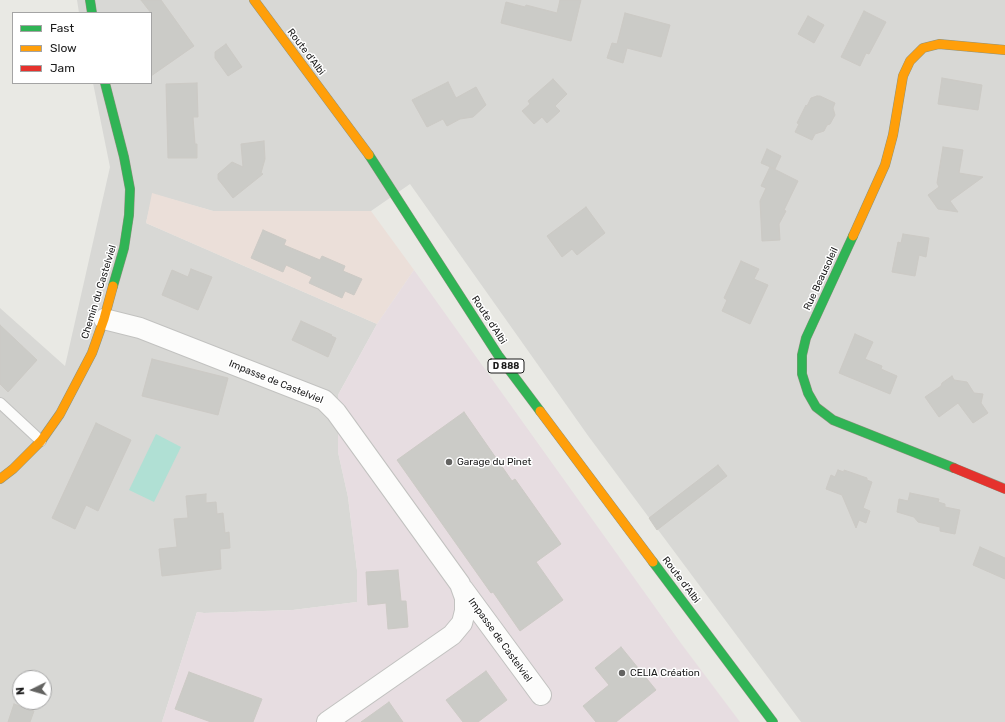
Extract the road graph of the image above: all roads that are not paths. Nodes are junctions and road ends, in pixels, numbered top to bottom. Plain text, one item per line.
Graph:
1 (90, 0) edge
2 (254, 0) edge
3 (92, 12) edge
4 (1005, 50) edge
5 (105, 84) edge
6 (104, 319) junction
7 (0, 403) edge
8 (41, 441) junction
9 (0, 479) edge
10 (1005, 489) edge
11 (460, 584) junction
12 (541, 695) dead end
13 (327, 722) edge
14 (773, 722) edge

1 - 3 street
2 - 14 street, Route d'Albi / D 888
4 - 10 street, Rue Beausoleil
5 - 6 street, Chemin du Castelviel
6 - 8 street, Chemin du Castelviel
6 - 11 street, Impasse de Castelviel
7 - 8 lane
8 - 9 street, Chemin du Castelviel
11 - 12 street, Impasse de Castelviel
11 - 13 street, Impasse de Castelviel

